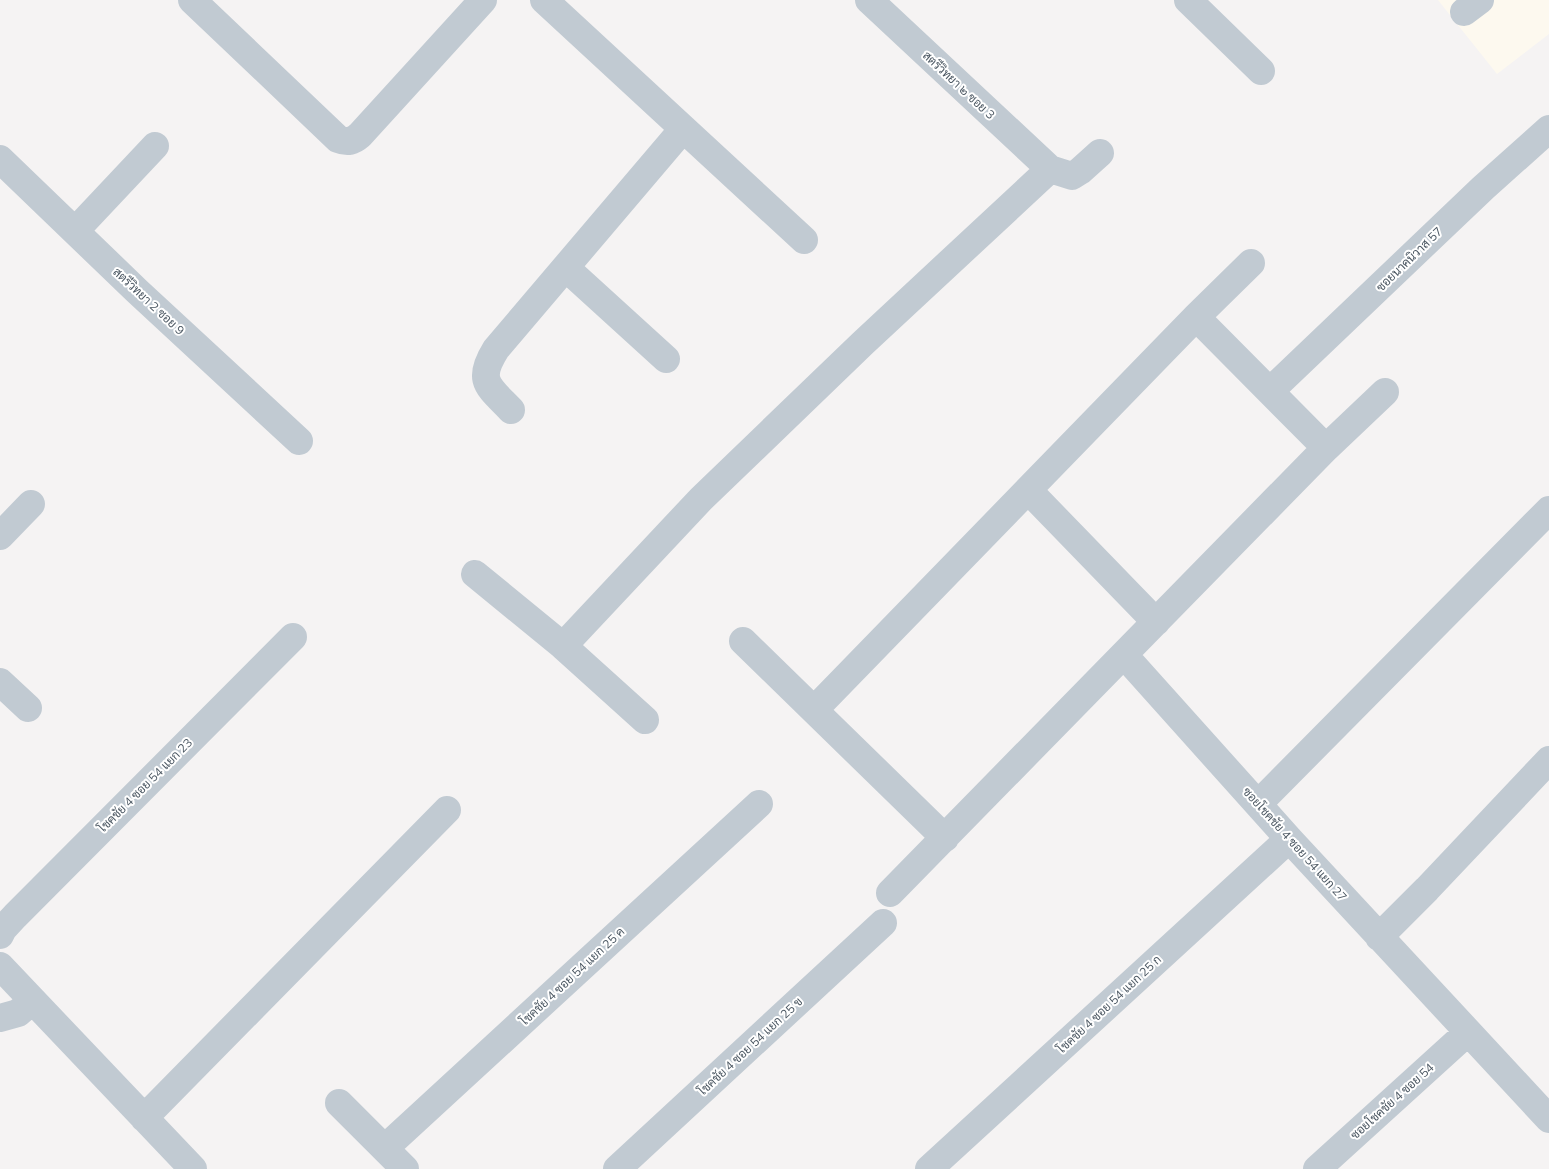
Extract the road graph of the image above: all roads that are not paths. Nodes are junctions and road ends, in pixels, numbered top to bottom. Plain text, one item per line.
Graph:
1 (192, 0) edge
2 (483, 0) edge
3 (544, 0) edge
4 (869, 0) edge
5 (1204, 5) edge
6 (1261, 71) dead end
7 (683, 129) junction
8 (1549, 129) edge
9 (155, 146) dead end
10 (1100, 153) dead end
11 (0, 159) edge
12 (1050, 169) junction
13 (75, 231) junction
14 (804, 240) dead end
15 (1251, 263) dead end
16 (566, 268) junction
17 (1196, 318) junction
18 (666, 359) dead end
19 (1270, 391) junction
20 (1385, 392) dead end
21 (511, 410) dead end
22 (299, 441) dead end
23 (1326, 448) junction
24 (1028, 490) junction
25 (31, 504) dead end
26 (1549, 510) edge
27 (0, 536) edge
28 (475, 574) dead end
29 (1156, 622) junction
30 (293, 637) dead end
31 (743, 641) dead end
32 (563, 646) junction
33 (1124, 655) junction
34 (0, 682) edge
35 (28, 708) dead end
36 (814, 710) junction
37 (645, 720) dead end
38 (1549, 760) edge
39 (759, 804) dead end
40 (1258, 804) junction
41 (447, 810) dead end
42 (946, 838) junction
43 (1288, 840) junction
44 (890, 894) dead end
45 (883, 923) dead end
46 (0, 935) edge
47 (1379, 936) junction
48 (0, 966) edge
49 (32, 1001) junction
50 (0, 1018) edge
51 (1468, 1032) junction
52 (339, 1102) dead end
53 (144, 1118) junction
54 (1549, 1119) edge
55 (385, 1148) junction
56 (193, 1169) edge
57 (405, 1169) edge
58 (617, 1169) edge
59 (929, 1169) edge
60 (1317, 1169) edge

1 - 2 street
3 - 7 street
4 - 12 street, สตรีวิทยา ๒ ซอย 3
5 - 6 street
7 - 14 street
7 - 16 street
8 - 19 street, ซอยนาคนิวาส 57
9 - 13 street
10 - 12 street
11 - 13 street, สตรีวิทยา 2 ซอย 9
12 - 32 street
13 - 22 street, สตรีวิทยา 2 ซอย 9
15 - 17 street
16 - 18 street
16 - 21 street
17 - 19 street
17 - 24 street
19 - 23 street
20 - 23 street
23 - 29 street
24 - 29 street
24 - 36 street
25 - 27 street
26 - 40 street
28 - 32 street
29 - 33 street
30 - 46 street, โชคชัย 4 ซอย 54 แยก 23
31 - 36 street
32 - 37 street
33 - 40 street, ซอยโชคชัย 4 ซอย 54 แยก 27
33 - 42 street
34 - 35 street
36 - 42 street
38 - 47 street
39 - 55 street, โชคชัย 4 ซอย 54 แยก 25 ค
40 - 43 street, ซอยโชคชัย 4 ซอย 54 แยก 27
41 - 53 street
42 - 44 street
43 - 47 street, ซอยโชคชัย 4 ซอย 54 แยก 27
43 - 59 street, โชคชัย 4 ซอย 54 แยก 25 ก
45 - 58 street, โชคชัย 4 ซอย 54 แยก 25 ข
47 - 51 street, ซอยโชคชัย 4 ซอย 54 แยก 27
48 - 49 street
49 - 50 street
49 - 53 street
51 - 54 street, ซอยโชคชัย 4 ซอย 54 แยก 27
51 - 60 street, ซอยโชคชัย 4 ซอย 54
52 - 55 street
53 - 56 street
55 - 57 street

